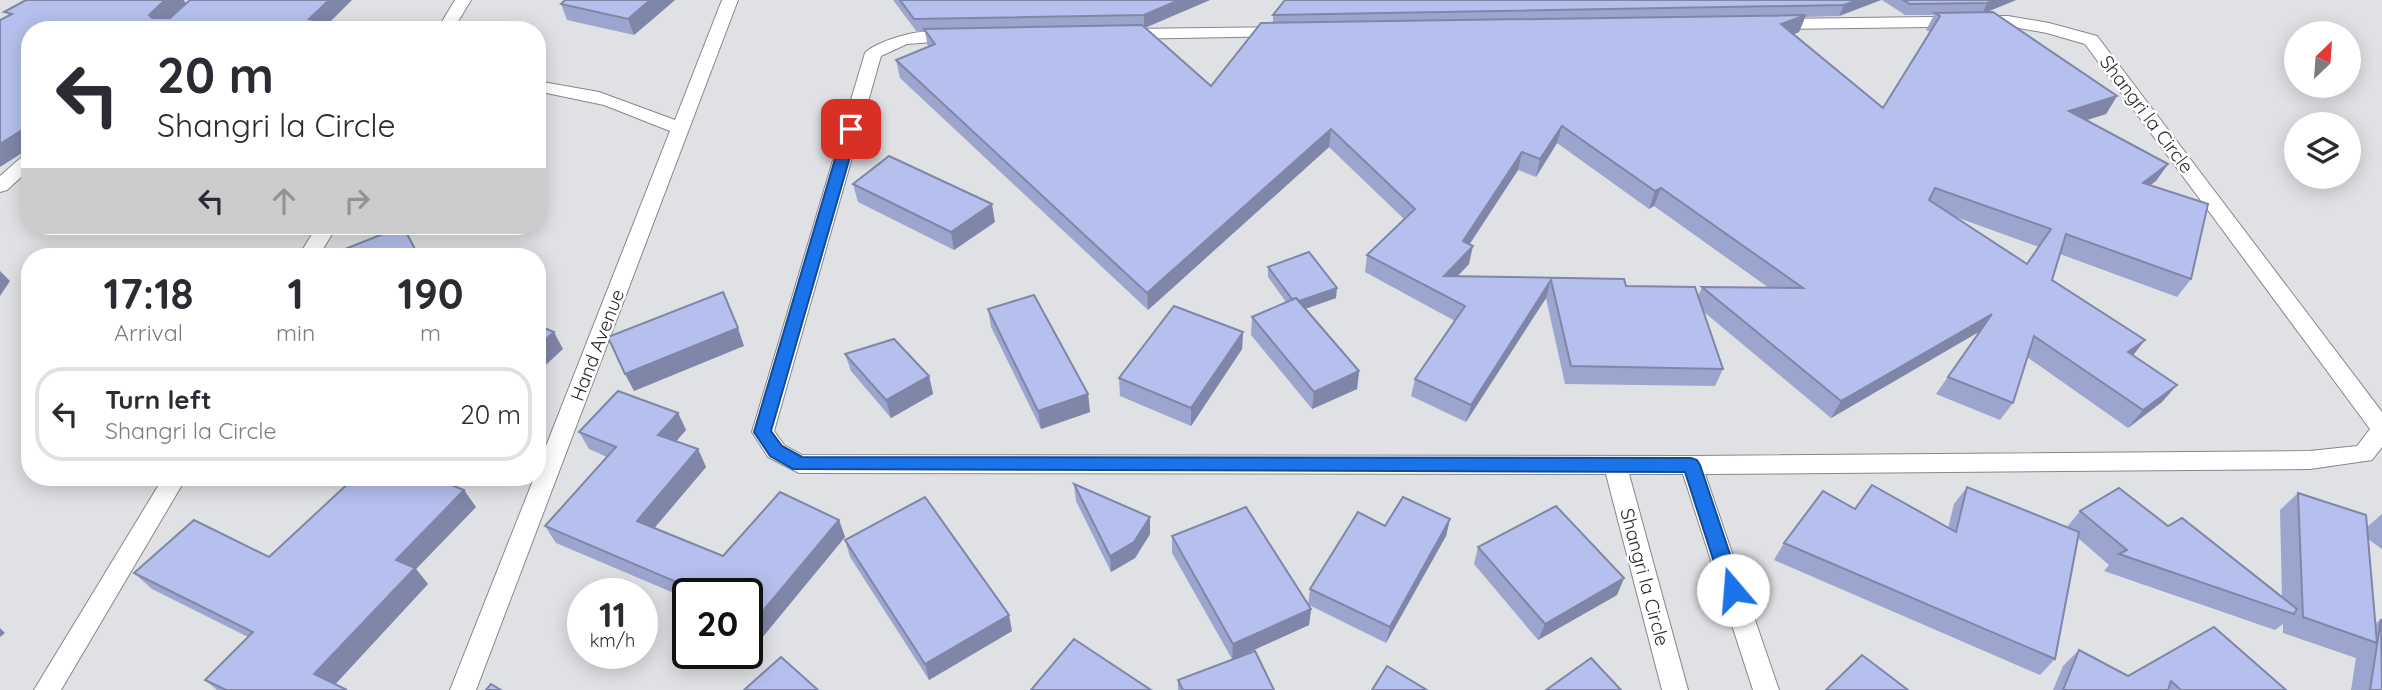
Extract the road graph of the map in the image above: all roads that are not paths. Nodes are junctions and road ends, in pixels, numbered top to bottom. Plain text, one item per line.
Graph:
1 (463, 0) edge
2 (730, 0) edge
3 (450, 21) edge
4 (1756, 25) edge
5 (1295, 32) edge
6 (1113, 34) edge
7 (973, 36) edge
8 (546, 87) edge
9 (680, 130) junction
10 (21, 167) edge
11 (0, 187) edge
12 (2382, 429) edge
13 (1615, 464) junction
14 (1691, 465) junction
15 (546, 476) edge
16 (170, 486) edge
17 (542, 486) edge
18 (47, 690) edge
19 (463, 690) edge
20 (1675, 690) edge
21 (1766, 690) edge

1 - 3 lane
2 - 9 lane, Hand Avenue
4 - 12 lane, Shangri la Circle
5 - 6 lane
7 - 13 lane, Shangri la Circle
8 - 9 lane
9 - 15 lane, Hand Avenue
10 - 11 lane
12 - 14 lane, Shangri la Circle
13 - 14 lane, Shangri la Circle
13 - 20 lane, Shangri la Circle
14 - 21 lane
16 - 18 lane
17 - 19 lane, Hand Avenue

